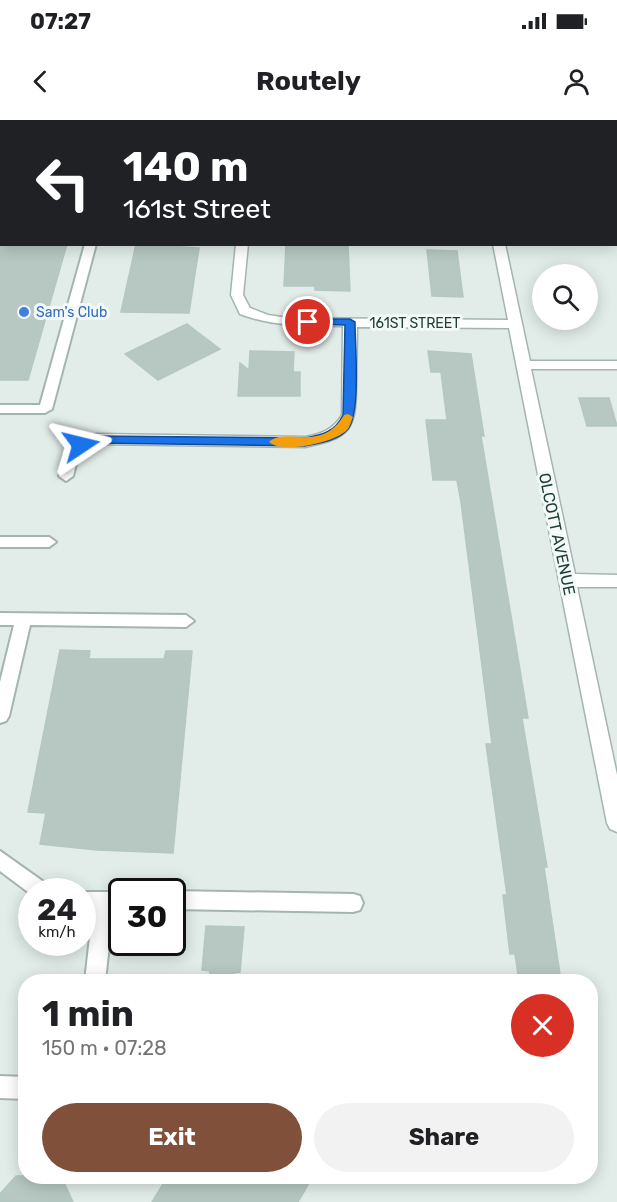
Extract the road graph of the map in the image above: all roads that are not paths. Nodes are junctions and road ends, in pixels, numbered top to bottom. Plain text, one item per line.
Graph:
1 (90, 246) edge
2 (242, 246) edge
3 (499, 246) edge
4 (350, 322) junction
5 (515, 324) junction
6 (523, 365) junction
7 (617, 365) edge
8 (0, 409) edge
9 (71, 456) joint
10 (66, 476) dead end
11 (0, 542) edge
12 (49, 542) dead end
13 (567, 580) junction
14 (617, 581) edge
15 (0, 619) edge
16 (24, 619) junction
17 (186, 621) dead end
18 (0, 716) edge
19 (617, 823) edge
20 (0, 860) edge
21 (24, 878) edge
22 (186, 900) edge
23 (353, 903) dead end
24 (108, 923) edge
25 (97, 974) edge
26 (0, 1087) edge
27 (18, 1088) edge

1 - 8 lane
2 - 4 street, 161ST STREET
3 - 5 street, OLCOTT AVENUE
4 - 5 street, 161ST STREET
4 - 9 street
5 - 6 street, OLCOTT AVENUE
6 - 7 street
6 - 13 street, OLCOTT AVENUE
9 - 10 lane
11 - 12 lane
13 - 14 street
13 - 19 street, OLCOTT AVENUE
15 - 16 lane
16 - 17 lane
16 - 18 lane
20 - 21 lane
22 - 23 lane
24 - 25 lane
26 - 27 lane

